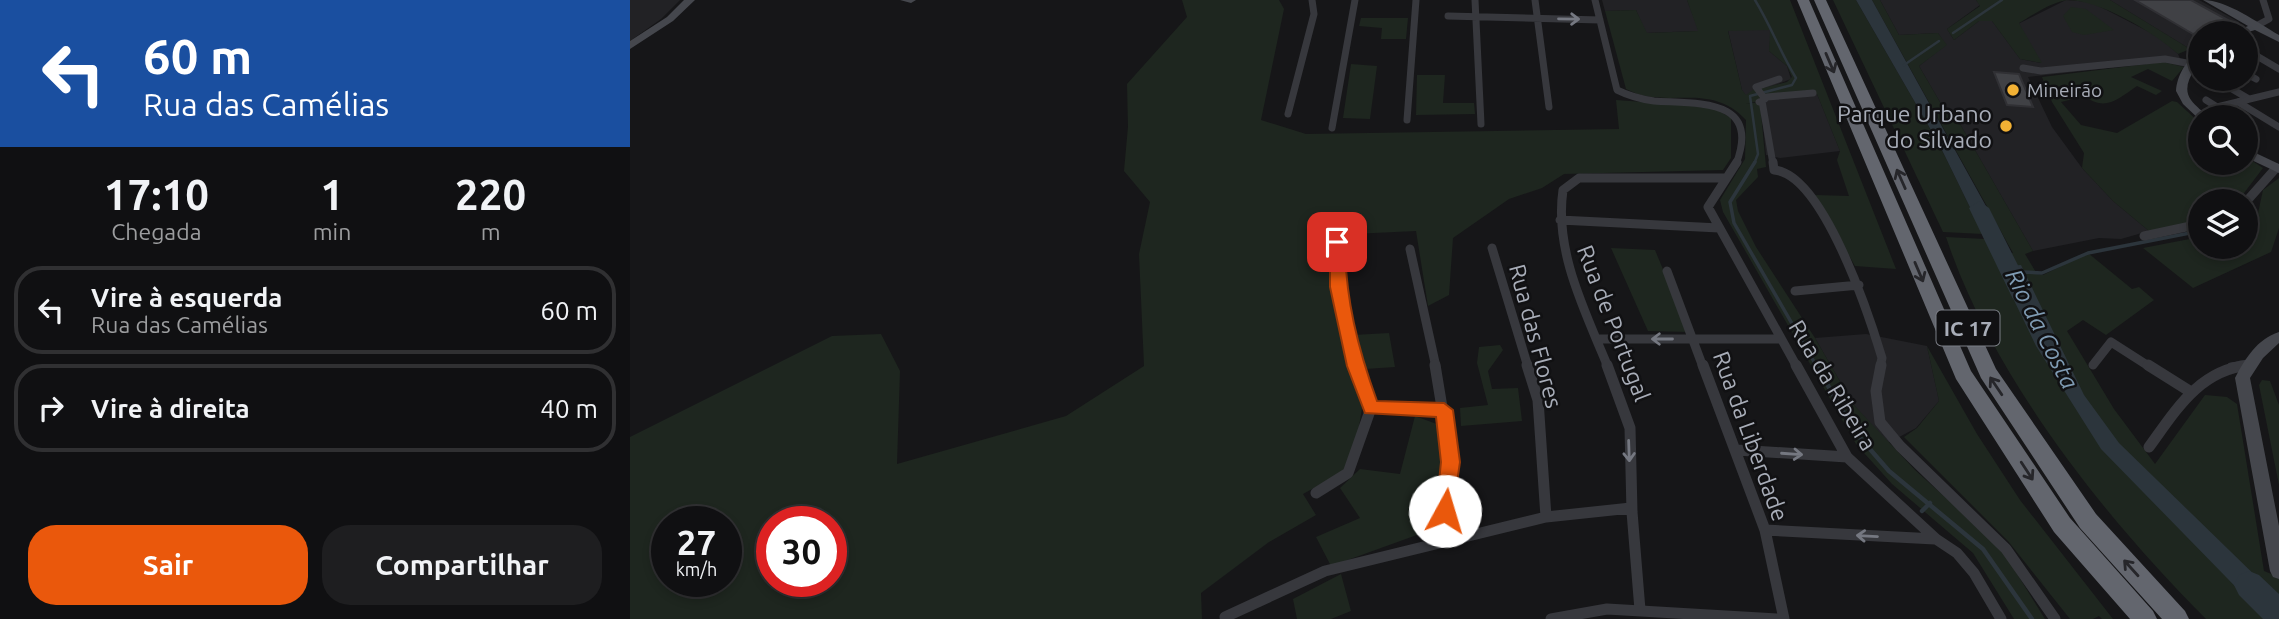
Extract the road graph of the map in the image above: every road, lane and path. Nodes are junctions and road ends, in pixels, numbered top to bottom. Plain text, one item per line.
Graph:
1 (690, 0) edge
2 (905, 0) edge
3 (911, 0) edge
4 (1311, 0) edge
5 (1355, 0) edge
6 (1416, 0) edge
7 (1475, 0) edge
8 (1535, 0) edge
9 (1595, 0) edge
10 (1803, 0) edge
11 (1820, 0) edge
12 (2208, 0) edge
13 (2263, 0) edge
14 (2268, 10) junction
15 (2279, 12) edge
16 (1448, 16) dead end
17 (1476, 17) junction
18 (1538, 18) junction
19 (1600, 20) junction
20 (2247, 21) edge
21 (2258, 25) edge
22 (2258, 27) edge
23 (2279, 39) edge
24 (630, 46) edge
25 (2258, 57) edge
26 (2188, 63) edge
27 (2024, 68) dead end
28 (2279, 69) edge
29 (2188, 77) edge
30 (1779, 79) dead end
31 (2235, 91) edge
32 (1813, 93) dead end
33 (2277, 94) edge
34 (1761, 97) junction
35 (2249, 99) junction
36 (2206, 100) dead end
37 (2238, 102) junction
38 (2192, 105) edge
39 (1549, 107) dead end
40 (1288, 114) dead end
41 (1407, 120) dead end
42 (1481, 124) dead end
43 (2279, 127) edge
44 (1332, 128) dead end
45 (2258, 159) edge
46 (2278, 169) edge
47 (1725, 178) junction
48 (2258, 190) edge
49 (1560, 220) junction
50 (2188, 227) edge
51 (1719, 228) junction
52 (2144, 236) dead end
53 (1337, 242) dead end
54 (1492, 248) dead end
55 (1410, 249) dead end
56 (1667, 271) dead end
57 (1859, 285) junction
58 (1795, 291) dead end
59 (2279, 337) edge
60 (1598, 339) junction
61 (1693, 339) junction
62 (1779, 339) junction
63 (2279, 351) edge
64 (2254, 359) junction
65 (2093, 365) dead end
66 (2191, 392) junction
67 (1371, 408) junction
68 (1444, 410) junction
69 (2149, 447) dead end
70 (1737, 450) junction
71 (1847, 457) junction
72 (1316, 493) dead end
73 (1631, 508) junction
74 (1546, 517) junction
75 (1765, 530) junction
76 (1936, 540) junction
77 (1441, 542) junction
78 (2279, 571) edge
79 (1640, 610) junction
80 (1225, 617) dead end
81 (1551, 619) edge
82 (1777, 619) edge
83 (1784, 619) edge
84 (2001, 619) edge
85 (2055, 619) edge
86 (2145, 619) edge
87 (2177, 619) edge

1 - 24 street
2 - 3 street
4 - 40 street
5 - 44 street
6 - 41 street
7 - 17 street
8 - 18 street
9 - 19 street
10 -> 86 highway, IC 17
87 -> 11 highway, IC 17
12 - 20 street
13 - 14 street
14 - 15 street
14 - 21 street
16 - 17 street
17 - 18 street
17 - 42 street
18 -> 19 street
18 - 39 street
19 - 47 street
22 - 23 street
25 - 28 street
26 - 27 street
29 - 38 street
30 - 34 street
31 - 35 street
32 - 34 street
33 - 35 street
34 - 57 street
35 - 37 street
36 - 37 street
37 - 43 street
45 - 46 street
46 - 48 street
47 - 49 street, Rua de Portugal
47 - 51 street, Rua da Ribeira
49 - 51 street
49 - 60 street, Rua de Portugal
50 - 52 street
51 - 62 street, Rua da Ribeira
53 - 67 street
54 - 74 street, Rua das Flores
55 - 68 street
56 - 61 street, Rua da Liberdade
57 - 58 street
57 - 85 street
59 - 64 street
61 -> 60 street
60 -> 73 street, Rua de Portugal
61 - 62 street
61 - 70 street, Rua da Liberdade
62 - 71 street, Rua da Ribeira
63 - 64 street
64 - 66 street
64 - 78 street
65 - 66 street
66 - 69 street
67 - 68 street
67 - 72 street
68 - 77 street
70 -> 71 street
70 - 75 street, Rua da Liberdade
71 - 76 street, Rua da Ribeira
73 - 74 street
73 - 79 street, Rua de Portugal
74 - 77 street
76 -> 75 street
75 - 83 street, Rua da Liberdade
76 - 84 street, Rua da Ribeira
77 - 80 street
79 - 81 street
79 - 82 street

